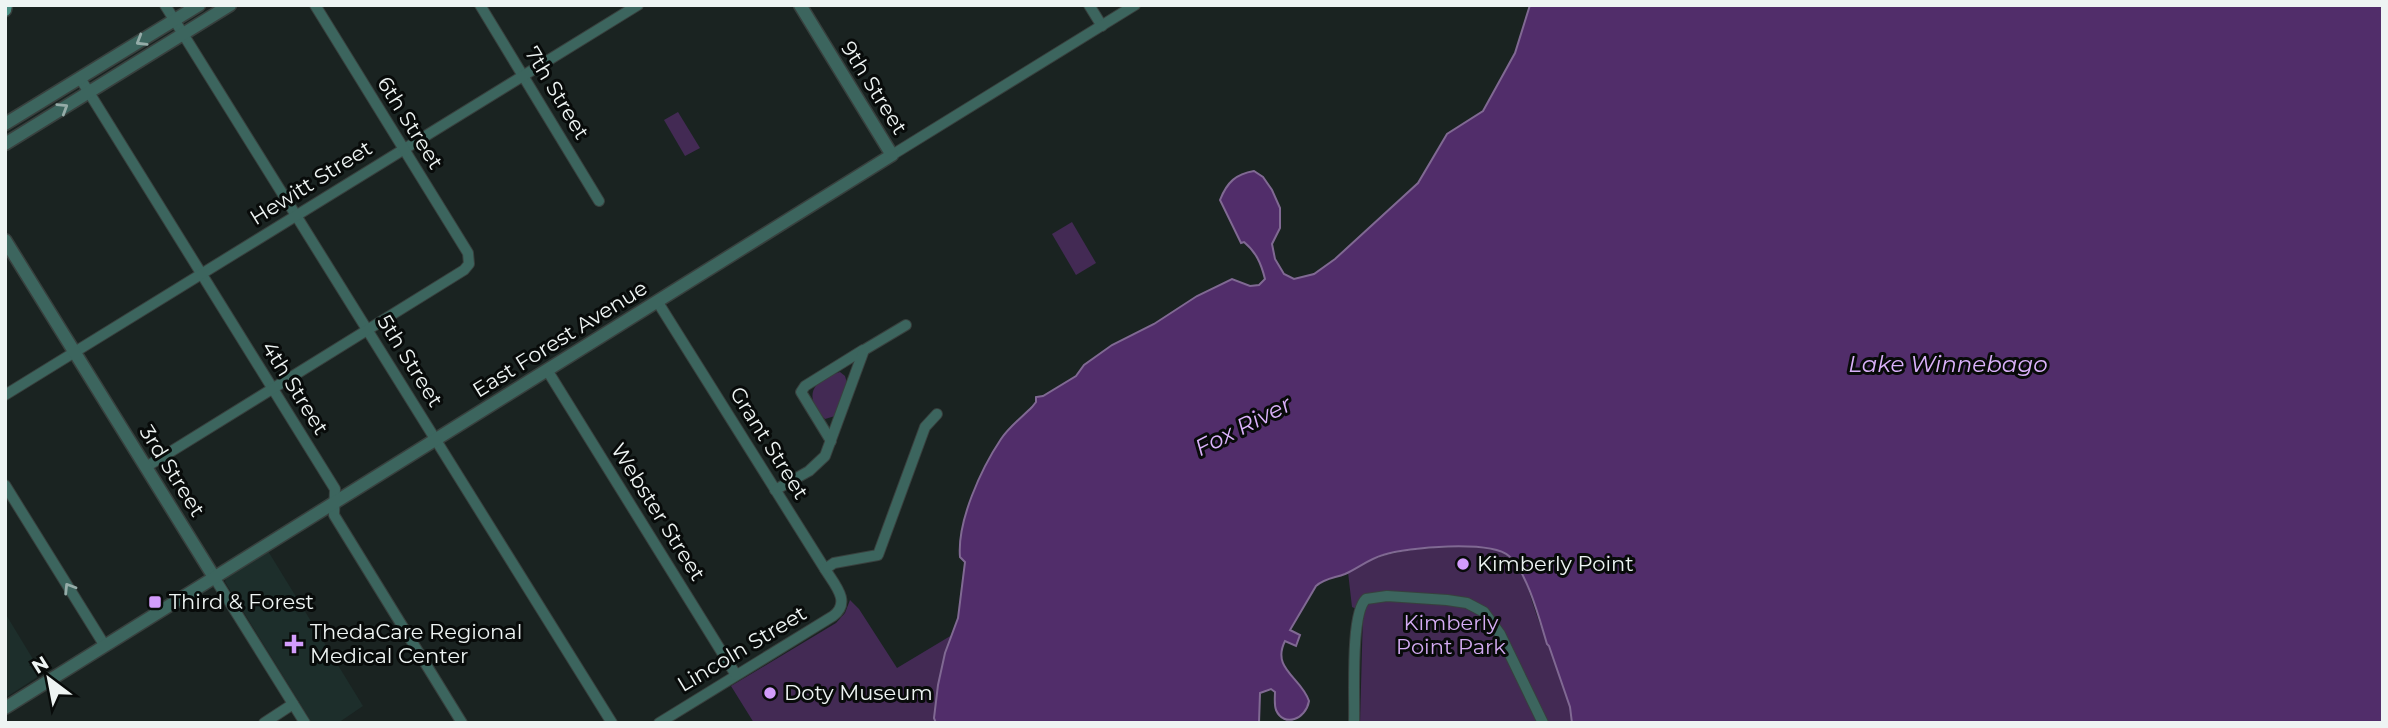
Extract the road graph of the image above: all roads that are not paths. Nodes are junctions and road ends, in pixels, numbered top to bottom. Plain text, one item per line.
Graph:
1 (165, 5) edge
2 (200, 5) edge
3 (230, 5) edge
4 (315, 5) edge
5 (480, 5) edge
6 (638, 5) edge
7 (800, 5) edge
8 (1089, 5) edge
9 (1135, 5) edge
10 (175, 20) junction
11 (1102, 26) junction
12 (184, 35) junction
13 (524, 75) junction
14 (80, 78) junction
15 (89, 92) junction
16 (5, 124) edge
17 (5, 144) edge
18 (404, 148) junction
19 (892, 155) junction
20 (599, 201) dead end
21 (296, 215) junction
22 (5, 240) edge
23 (201, 274) junction
24 (657, 301) junction
25 (906, 325) dead end
26 (367, 329) junction
27 (864, 350) junction
28 (76, 352) junction
29 (547, 370) junction
30 (273, 389) junction
31 (5, 395) edge
32 (937, 414) dead end
33 (436, 439) junction
34 (831, 441) junction
35 (146, 467) junction
36 (5, 485) edge
37 (775, 490) junction
38 (334, 503) junction
39 (825, 569) junction
40 (214, 577) junction
41 (842, 607) joint
42 (105, 646) junction
43 (736, 675) junction
44 (19, 699) junction
45 (293, 704) junction
46 (5, 708) edge
47 (1542, 720) edge
48 (5, 721) edge
49 (264, 723) edge
50 (305, 723) edge
51 (462, 723) edge
52 (612, 723) edge
53 (659, 723) edge
54 (1354, 723) edge

1 - 10 street, 5th Street
2 - 10 street
3 - 12 street
4 - 18 street, 6th Street
5 - 13 street, 7th Street
6 - 13 street, Hewitt Street
7 - 19 street, 9th Street
8 - 11 street
9 - 11 street, East Forest Avenue
10 - 12 street, 5th Street
10 -> 14 street
11 - 19 street, East Forest Avenue
12 - 15 street
12 - 21 street, 5th Street
13 - 18 street, Hewitt Street
13 - 20 street, 7th Street
14 - 15 street, 4th Street
14 - 16 street
17 -> 15 street
15 - 23 street, 4th Street
18 - 21 street, Hewitt Street
18 - 26 street, 6th Street
19 - 24 street, East Forest Avenue
21 - 23 street, Hewitt Street
21 - 26 street, 5th Street
22 - 28 street, 3rd Street
23 - 28 street, Hewitt Street
23 - 30 street, 4th Street
24 - 29 street, East Forest Avenue
24 - 37 street, Grant Street
25 - 27 street
26 - 30 street
26 - 33 street, 5th Street
27 - 34 street
27 - 34 street
28 - 31 street, Hewitt Street
28 - 35 street, 3rd Street
29 - 33 street, East Forest Avenue
29 - 43 street, Webster Street
30 - 35 street
30 - 38 street, 4th Street
32 - 39 street
33 - 38 street, East Forest Avenue
33 - 52 street, 5th Street
34 - 37 street
35 - 40 street, 3rd Street
42 -> 36 street
37 - 39 street, Grant Street
38 - 40 street, East Forest Avenue
38 - 51 street, 4th Street
39 - 41 street, Grant Street
40 - 42 street, East Forest Avenue
40 - 45 street, 3rd Street
41 - 43 street, Lincoln Street
42 - 44 street, East Forest Avenue
43 - 53 street, Lincoln Street
44 - 46 street, East Forest Avenue
44 - 48 street
45 - 49 street
45 - 50 street, 3rd Street
47 - 54 street

